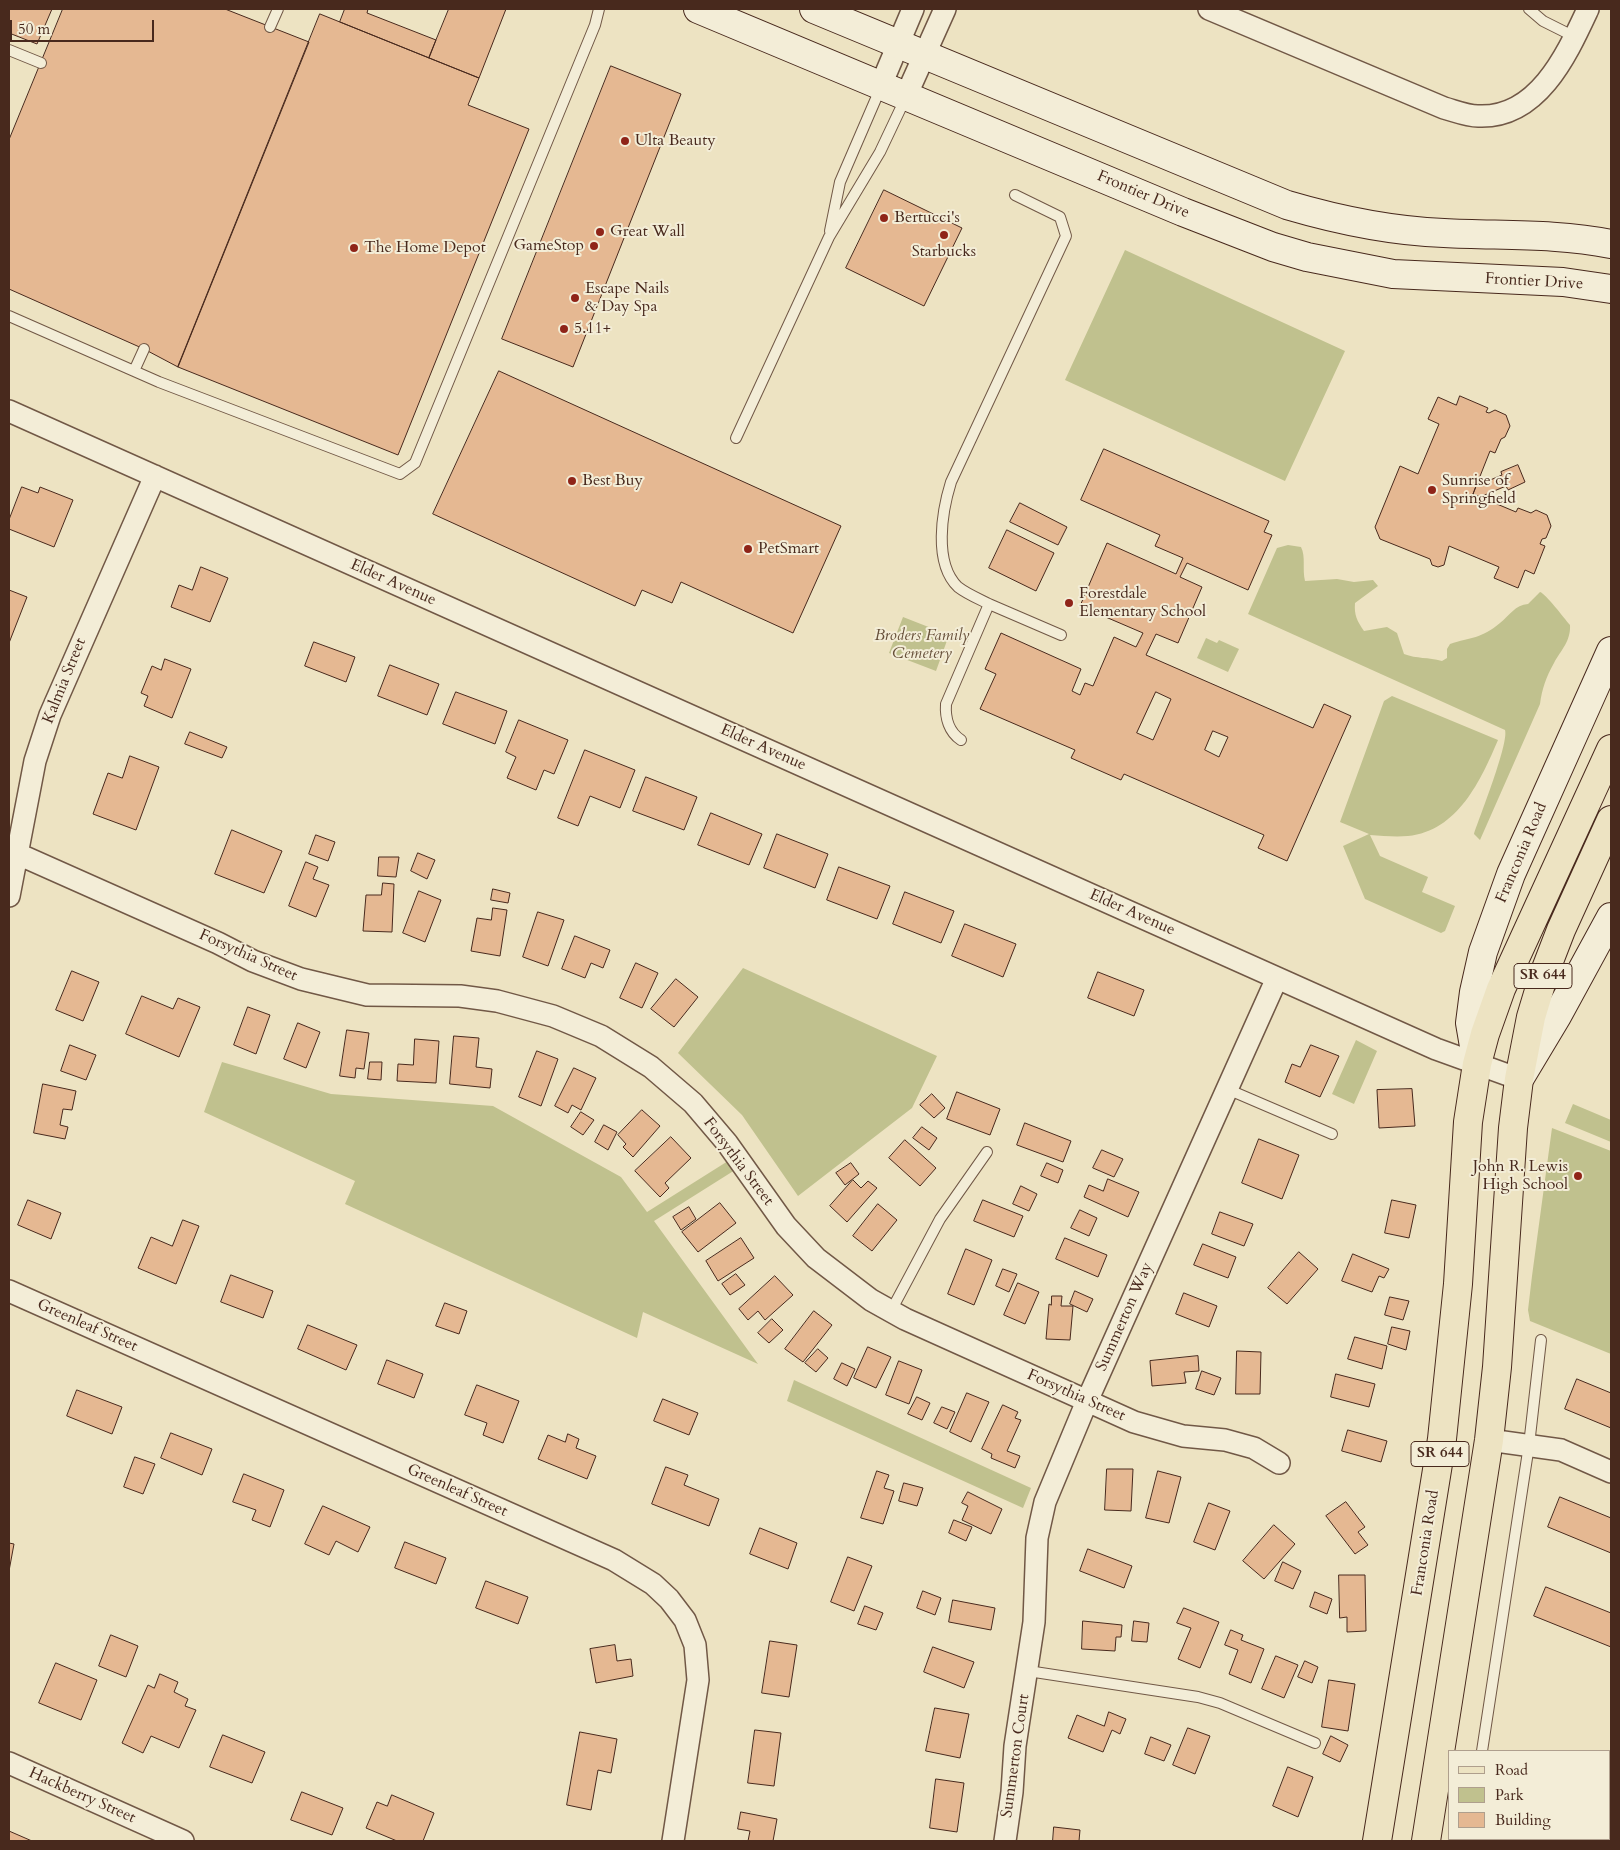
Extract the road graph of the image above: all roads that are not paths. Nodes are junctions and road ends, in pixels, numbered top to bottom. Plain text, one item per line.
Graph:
1 (278, 9) edge
2 (598, 9) edge
3 (698, 9) edge
4 (814, 9) edge
5 (913, 9) edge
6 (945, 9) edge
7 (1209, 9) edge
8 (1529, 9) edge
9 (1588, 9) edge
10 (270, 27) dead end
11 (1575, 37) junction
12 (899, 44) junction
13 (9, 50) edge
14 (926, 55) junction
15 (41, 62) dead end
16 (881, 85) junction
17 (906, 96) junction
18 (1015, 195) dead end
19 (829, 237) junction
20 (1611, 244) edge
21 (1611, 289) edge
22 (9, 316) edge
23 (144, 349) dead end
24 (134, 371) junction
25 (9, 411) edge
26 (736, 438) dead end
27 (155, 476) junction
28 (989, 604) junction
29 (1061, 635) dead end
30 (1611, 651) edge
31 (961, 740) dead end
32 (1611, 750) edge
33 (1611, 820) edge
34 (13, 852) edge
35 (9, 896) edge
36 (1611, 917) edge
37 (1277, 978) junction
38 (1477, 1064) junction
39 (1519, 1079) junction
40 (1227, 1088) junction
41 (1332, 1134) dead end
42 (987, 1152) dead end
43 (9, 1291) edge
44 (891, 1311) junction
45 (1541, 1340) dead end
46 (1087, 1401) junction
47 (1489, 1440) junction
48 (1529, 1445) junction
49 (1279, 1464) dead end
50 (1611, 1472) edge
51 (1028, 1671) junction
52 (1315, 1743) dead end
53 (1482, 1750) edge
54 (9, 1763) edge
55 (183, 1841) edge
56 (673, 1841) edge
57 (1004, 1841) edge
58 (1377, 1841) edge
59 (1426, 1841) edge

1 - 10 lane
2 - 24 lane
3 - 16 main road, Frontier Drive
4 - 12 main road
5 - 12 street
6 - 14 street
7 - 11 street
8 - 11 lane
9 - 11 street
12 - 14 main road
12 - 16 street
13 - 15 lane
14 - 17 street
14 - 20 main road
16 - 17 main road, Frontier Drive
16 - 19 lane
17 - 19 lane
17 - 21 main road, Frontier Drive
18 - 28 lane
19 - 26 lane
22 - 24 lane
23 - 24 lane
25 - 27 street, Elder Avenue
27 - 34 street, Kalmia Street
27 - 37 street, Elder Avenue
28 - 29 lane
28 - 31 lane
30 - 38 main road, Franconia Road
32 - 38 main road, Franconia Road / SR 644
33 - 39 main road, SR 644
34 - 35 street, Kalmia Street
34 - 44 street, Forsythia Street
36 - 39 main road
37 - 38 street, Elder Avenue
37 - 40 street, Summerton Way
38 - 39 street, Elder Avenue
38 - 58 main road, Franconia Road / SR 644
39 - 47 main road, SR 644
40 - 41 lane
40 - 46 street, Summerton Way
42 - 44 lane
43 - 56 street, Greenleaf Street
44 - 46 street, Forsythia Street
45 - 48 lane
46 - 49 street, Forsythia Street
46 - 51 street, Summerton Way
47 - 48 street
47 - 59 main road, SR 644
48 - 50 street
48 - 53 lane
51 - 52 lane
51 - 57 street, Summerton Court
54 - 55 street, Hackberry Street

